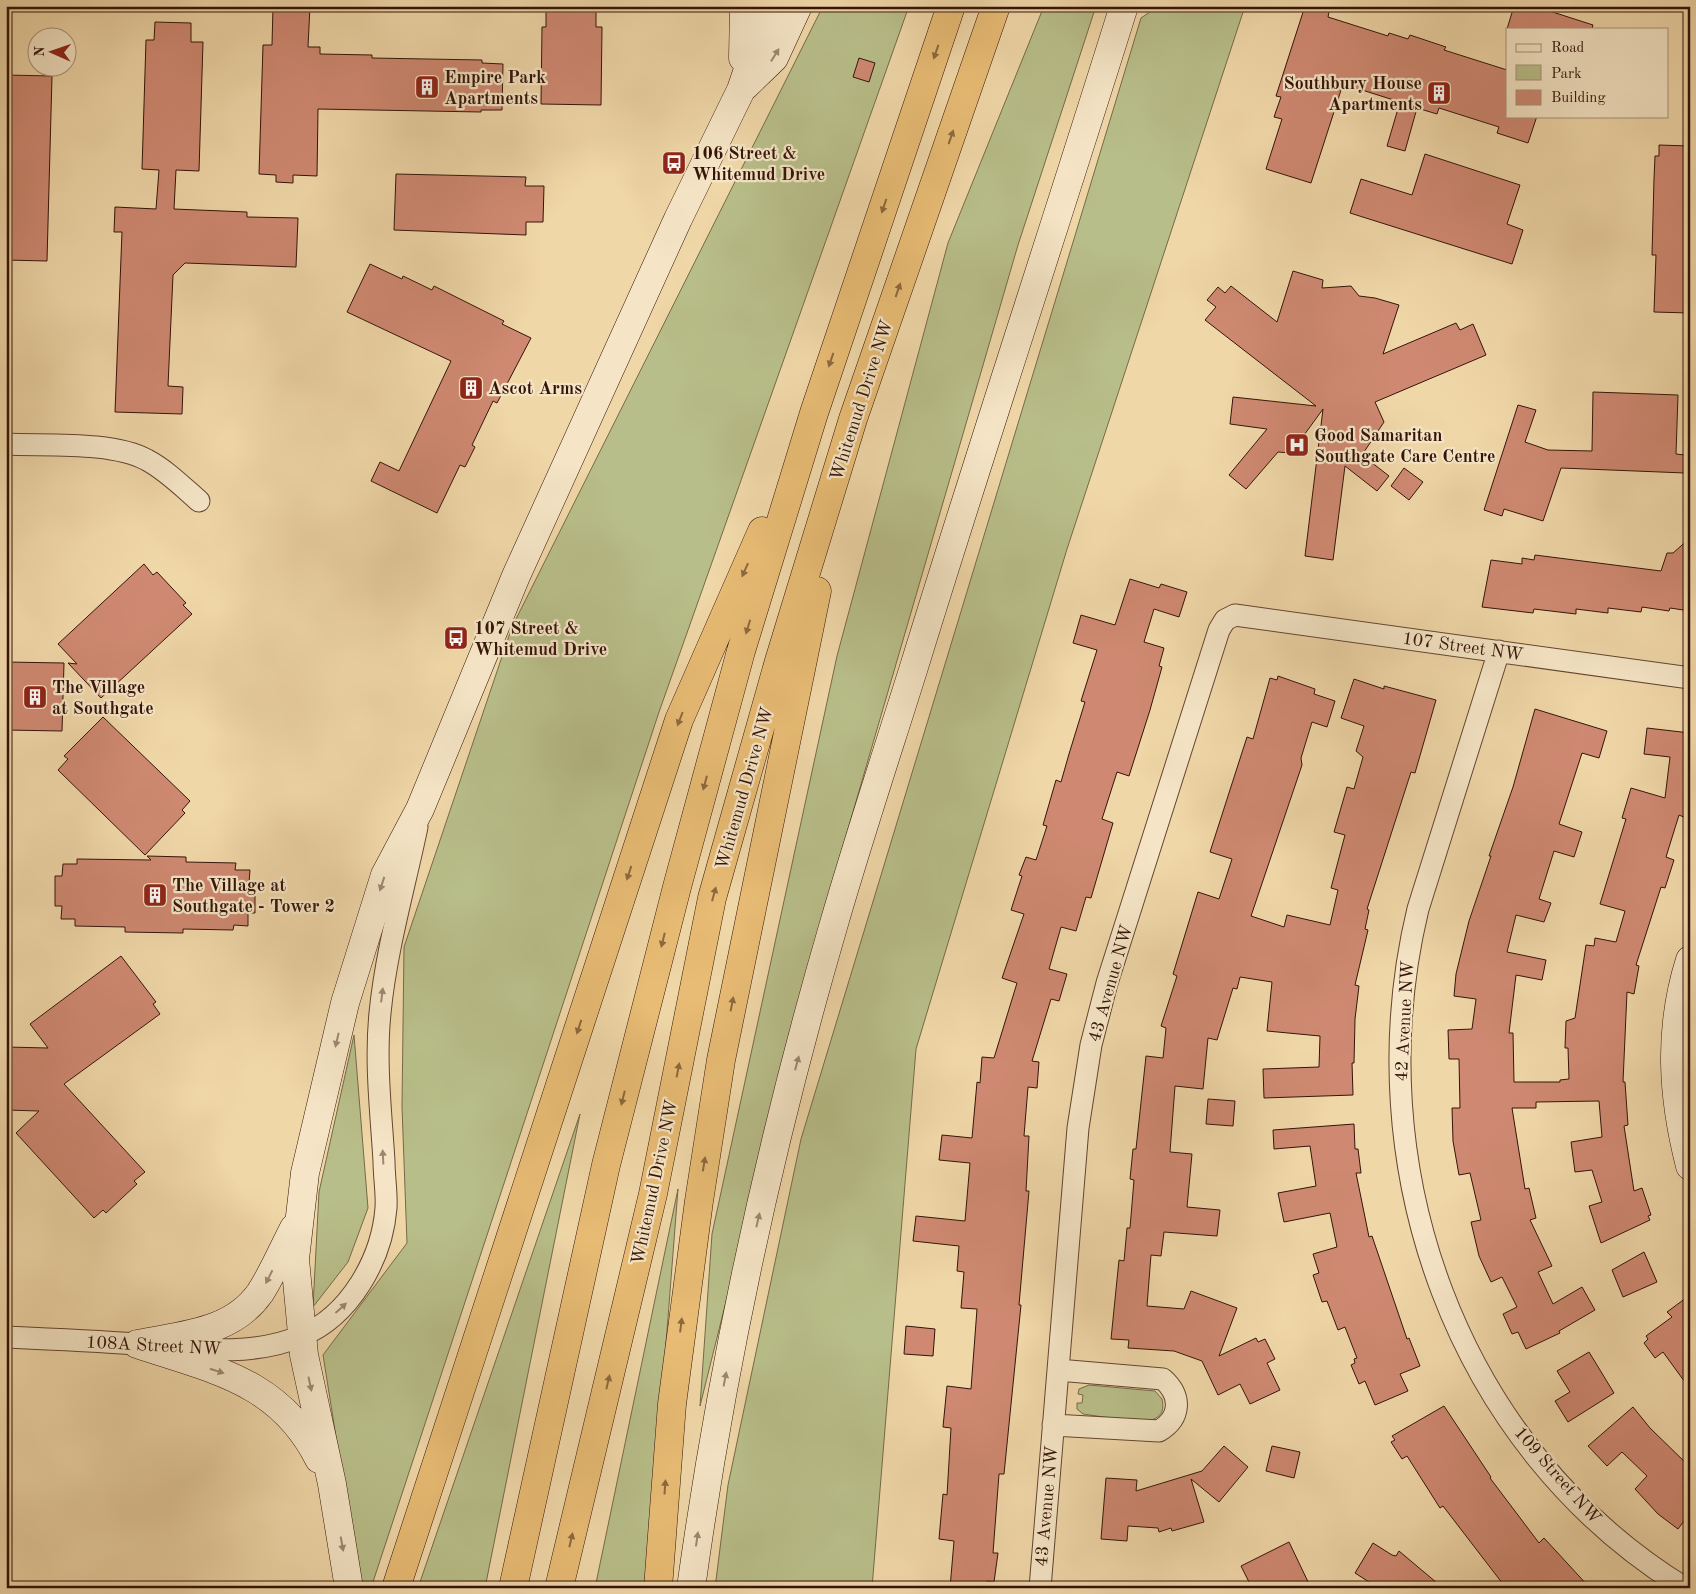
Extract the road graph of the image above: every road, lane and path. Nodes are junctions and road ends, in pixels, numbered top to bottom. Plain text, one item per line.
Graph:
1 (744, 6) edge
2 (772, 6) edge
3 (798, 6) edge
4 (951, 6) edge
5 (996, 6) edge
6 (1124, 7) edge
7 (741, 90) junction
8 (814, 413) junction
9 (853, 419) junction
10 (6, 444) edge
11 (199, 501) dead end
12 (1235, 615) joint
13 (1499, 651) junction
14 (1690, 678) edge
15 (420, 809) junction
16 (1690, 960) edge
17 (1690, 1166) edge
18 (300, 1218) junction
19 (301, 1336) junction
20 (6, 1337) edge
21 (138, 1344) junction
22 (1474, 1363) joint
23 (1058, 1370) junction
24 (1053, 1425) junction
25 (332, 1484) junction
26 (349, 1588) edge
27 (396, 1588) edge
28 (513, 1588) edge
29 (559, 1588) edge
30 (658, 1588) edge
31 (691, 1588) edge
32 (1040, 1588) edge
33 (1685, 1588) edge

1 - 7 street
2 - 7 street
7 -> 3 street
4 -> 8 highway
9 -> 5 highway, Whitemud Drive NW
31 -> 6 street
7 - 15 street
8 -> 27 highway
8 -> 28 highway
29 -> 9 highway, Whitemud Drive NW
30 -> 9 highway
10 - 11 street
12 - 13 street, 107 Street NW
12 - 23 street, 43 Avenue NW
13 - 14 street, 107 Street NW
13 - 22 street, 42 Avenue NW
15 -> 18 street
19 -> 15 street
16 - 17 street
18 - 19 street
18 -> 21 street
19 - 21 street, 108A Street NW
19 -> 25 street
20 - 21 street, 108A Street NW
21 -> 25 street
22 - 33 street, 109 Street NW
23 - 24 street, 43 Avenue NW
23 - 24 street, 43 Avenue NW
24 - 32 street, 43 Avenue NW
25 -> 26 street

